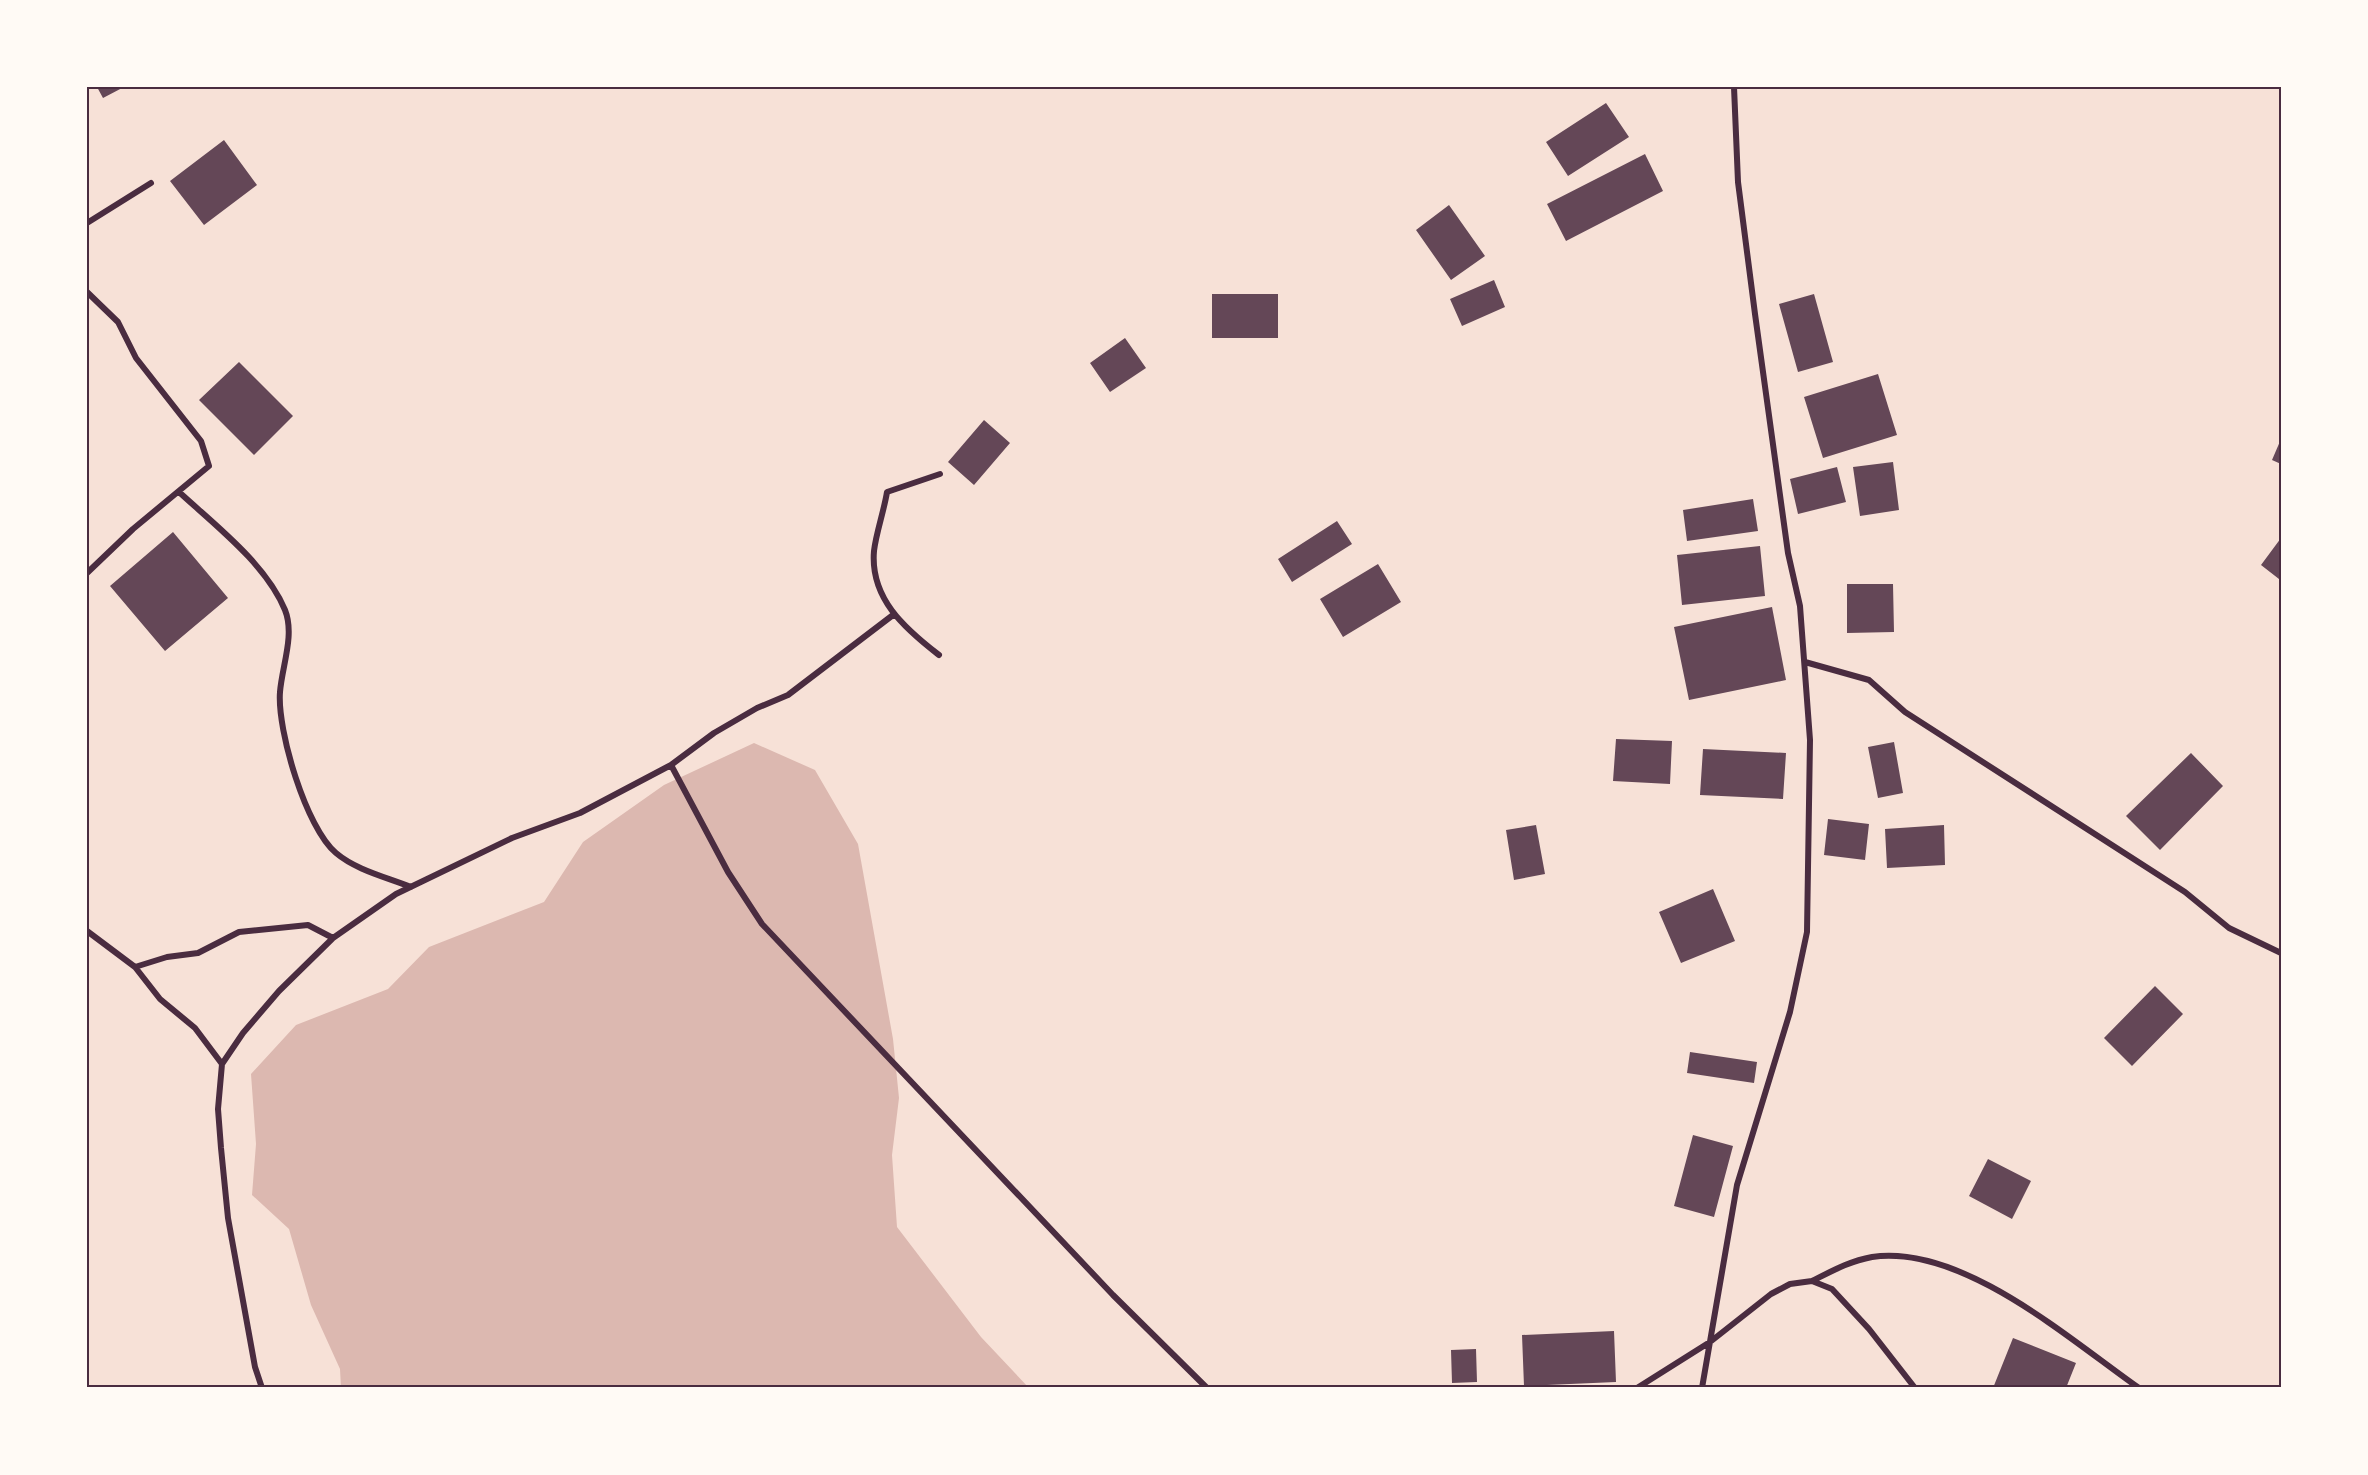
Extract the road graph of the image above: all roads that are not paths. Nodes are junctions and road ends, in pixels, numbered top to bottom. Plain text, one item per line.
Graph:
1 (1734, 87) edge
2 (151, 183) dead end
3 (87, 223) edge
4 (87, 292) edge
5 (940, 474) dead end
6 (179, 492) junction
7 (87, 573) edge
8 (893, 615) junction
9 (939, 655) dead end
10 (1805, 662) junction
11 (671, 765) junction
12 (411, 887) junction
13 (87, 931) edge
14 (333, 938) junction
15 (2281, 953) edge
16 (135, 967) junction
17 (222, 1064) junction
18 (1812, 1281) junction
19 (1710, 1342) junction
20 (262, 1388) edge
21 (1207, 1388) edge
22 (1637, 1388) edge
23 (1702, 1388) edge
24 (1915, 1388) edge
25 (2139, 1388) edge

1 - 10 street
2 - 3 street
4 - 6 street
5 - 8 street
6 - 7 street
6 - 12 street
8 - 9 street
8 - 11 street
10 - 15 street
10 - 19 street
11 - 12 street
11 - 21 street
12 - 14 street
13 - 16 street
14 - 16 street
14 - 17 street
16 - 17 street
17 - 20 street
18 - 19 street
18 - 24 street
18 - 25 street
19 - 22 street
19 - 23 street

